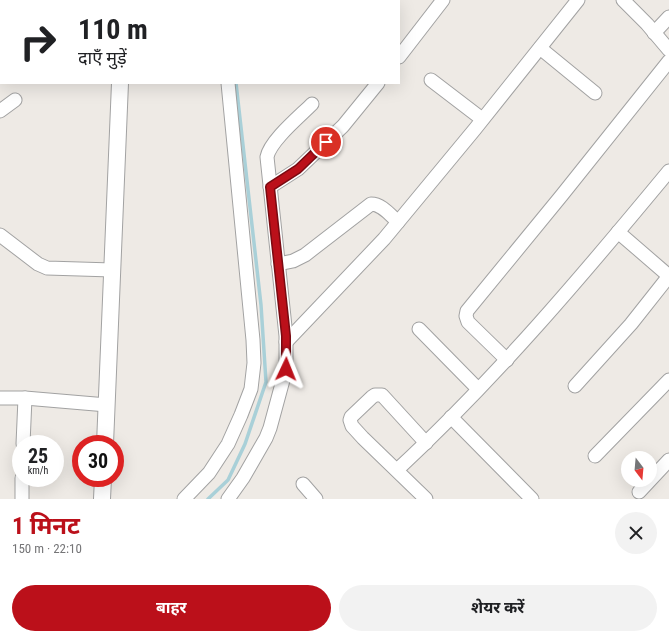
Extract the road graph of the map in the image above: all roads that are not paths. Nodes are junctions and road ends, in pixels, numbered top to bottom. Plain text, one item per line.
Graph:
1 (443, 0) edge
2 (578, 0) edge
3 (631, 3) edge
4 (669, 18) edge
5 (654, 33) junction
6 (540, 48) junction
7 (669, 50) edge
8 (400, 56) edge
9 (669, 61) edge
10 (431, 80) dead end
11 (120, 84) edge
12 (228, 84) edge
13 (377, 84) edge
14 (595, 93) dead end
15 (15, 100) dead end
16 (312, 104) dead end
17 (0, 111) edge
18 (482, 119) junction
19 (669, 171) edge
20 (270, 187) junction
21 (398, 222) junction
22 (618, 232) junction
23 (0, 235) edge
24 (278, 264) junction
25 (112, 270) junction
26 (669, 276) edge
27 (419, 329) dead end
28 (286, 342) junction
29 (506, 360) junction
30 (669, 380) edge
31 (575, 386) dead end
32 (478, 389) junction
33 (0, 398) edge
34 (25, 398) junction
35 (107, 405) junction
36 (451, 417) junction
37 (23, 435) edge
38 (105, 435) edge
39 (426, 443) junction
40 (595, 456) dead end
41 (669, 460) edge
42 (397, 470) junction
43 (303, 484) dead end
44 (22, 487) edge
45 (103, 487) edge
46 (639, 492) dead end
47 (22, 499) edge
48 (102, 499) edge
49 (184, 499) edge
50 (228, 499) edge
51 (316, 499) edge
52 (426, 499) edge
53 (532, 499) edge

1 - 8 street
2 - 6 street
3 - 5 street
4 - 5 street
5 - 7 street
6 - 14 street
6 - 18 street
9 - 29 street
10 - 18 street
11 - 25 street
12 - 49 street
13 - 20 street
15 - 17 street
16 - 20 street
18 - 21 street
19 - 22 street
20 - 24 street
21 - 24 street
21 - 28 street
22 - 26 street
22 - 29 street
23 - 25 street
24 - 28 street
25 - 35 street
26 - 31 street
27 - 32 street
28 - 50 street
29 - 32 street
30 - 40 street
32 - 36 street
33 - 34 street
34 - 35 street
34 - 37 street
35 - 38 street
36 - 39 street
36 - 53 street
39 - 42 street
39 - 42 street
41 - 46 street
42 - 52 street
43 - 51 street
44 - 47 street
45 - 48 street

